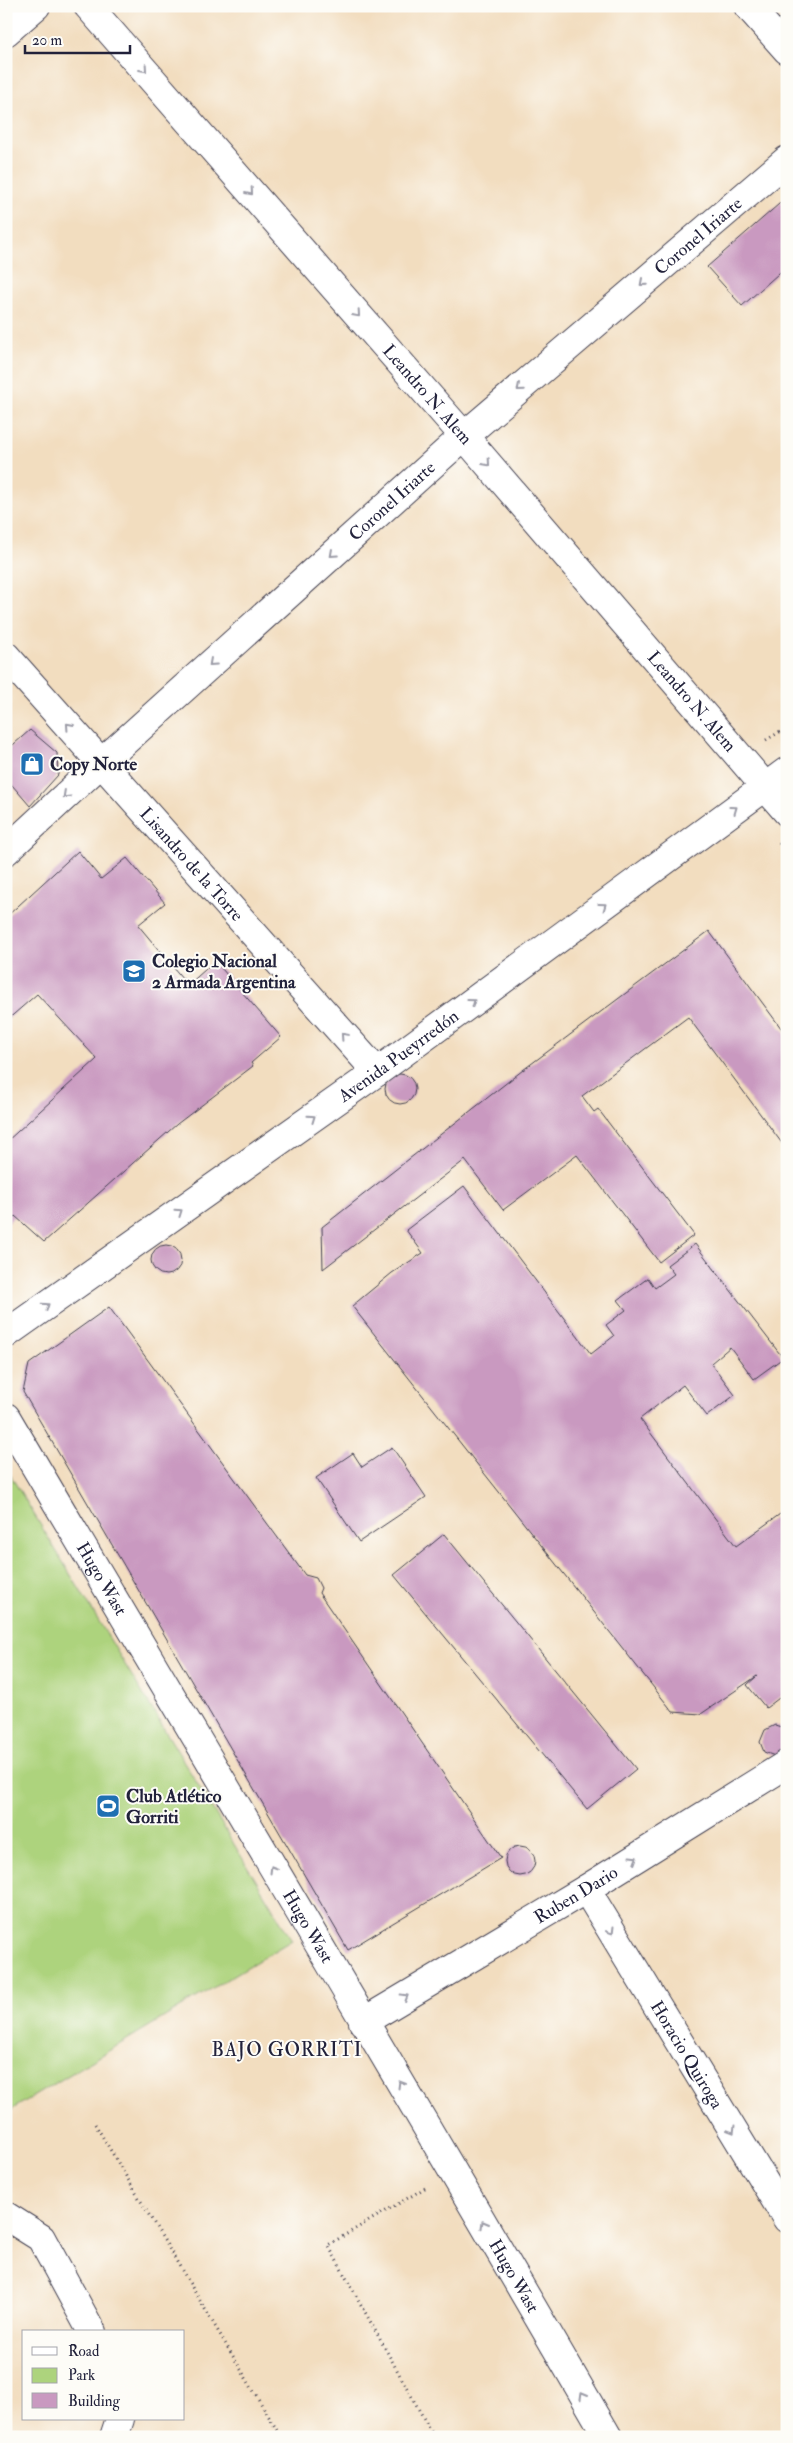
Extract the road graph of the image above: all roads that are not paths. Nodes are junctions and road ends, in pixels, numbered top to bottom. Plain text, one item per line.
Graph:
1 (36, 6) edge
2 (88, 6) edge
3 (748, 6) edge
4 (6, 32) edge
5 (787, 50) edge
6 (787, 160) edge
7 (464, 436) junction
8 (6, 656) edge
9 (102, 762) junction
10 (787, 771) edge
11 (764, 787) junction
12 (787, 812) edge
13 (6, 851) edge
14 (377, 1072) junction
15 (6, 1334) edge
16 (6, 1418) edge
17 (787, 1764) edge
18 (586, 1889) junction
19 (363, 2022) junction
20 (6, 2216) edge
21 (787, 2219) edge
22 (91, 2330) edge
23 (120, 2420) edge
24 (114, 2437) edge
25 (608, 2437) edge

1 - 4 street
2 -> 7 street, Leandro N. Alem
3 - 5 street
6 -> 7 street, Coronel Iriarte
7 -> 9 street, Coronel Iriarte
7 -> 11 street, Leandro N. Alem
9 -> 8 street, Lisandro de la Torre
9 -> 13 street, Coronel Iriarte
14 -> 9 street, Lisandro de la Torre
10 - 11 street, Avenida Pueyrredón
11 - 12 street, Leandro N. Alem
14 -> 11 street, Avenida Pueyrredón
15 -> 14 street, Avenida Pueyrredón
19 -> 16 street, Hugo Wast
18 -> 17 street, Ruben Dario
19 -> 18 street, Ruben Dario
18 -> 21 street, Horacio Quiroga
25 -> 19 street, Hugo Wast
20 - 22 street
23 - 24 street

